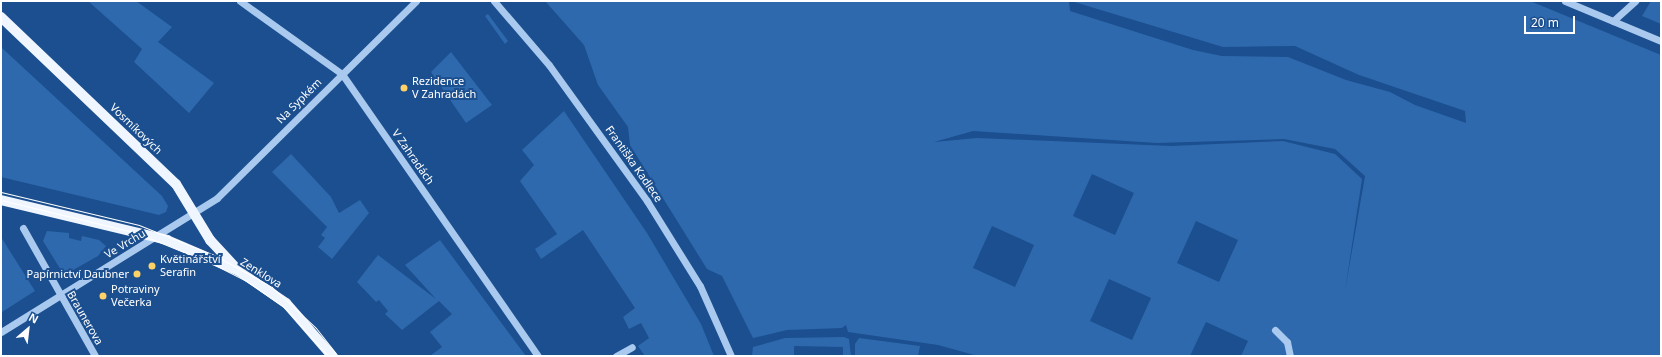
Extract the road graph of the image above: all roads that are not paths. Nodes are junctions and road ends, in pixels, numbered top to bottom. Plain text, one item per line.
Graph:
1 (240, 1) edge
2 (416, 1) edge
3 (494, 1) edge
4 (1565, 1) edge
5 (1635, 1) edge
6 (1, 17) edge
7 (1613, 21) junction
8 (1661, 41) edge
9 (342, 74) junction
10 (1, 200) edge
11 (195, 214) junction
12 (23, 228) dead end
13 (157, 237) junction
14 (239, 271) junction
15 (59, 297) junction
16 (1275, 330) dead end
17 (1, 332) edge
18 (632, 347) dead end
19 (95, 356) edge
20 (332, 356) edge
21 (538, 356) edge
22 (616, 356) edge
23 (731, 356) edge
24 (1290, 356) edge

1 - 9 street, V Zahradách
2 - 9 street, Na Sypkém
3 - 23 street, Františka Kadlece
4 - 7 street
5 - 7 street
6 - 11 main road, Vosmíkových
7 - 8 street
9 - 11 street, Na Sypkém
9 - 21 street, V Zahradách
10 - 13 main road, Zenklova
11 - 13 street
11 - 14 main road, Vosmíkových
12 - 15 street, Braunerova
13 - 14 main road, Zenklova
13 - 15 street, Ve Vrchu
14 - 20 main road, Zenklova
15 - 17 street, Ve Vrchu
15 - 19 street, Braunerova
16 - 24 street
18 - 22 street

